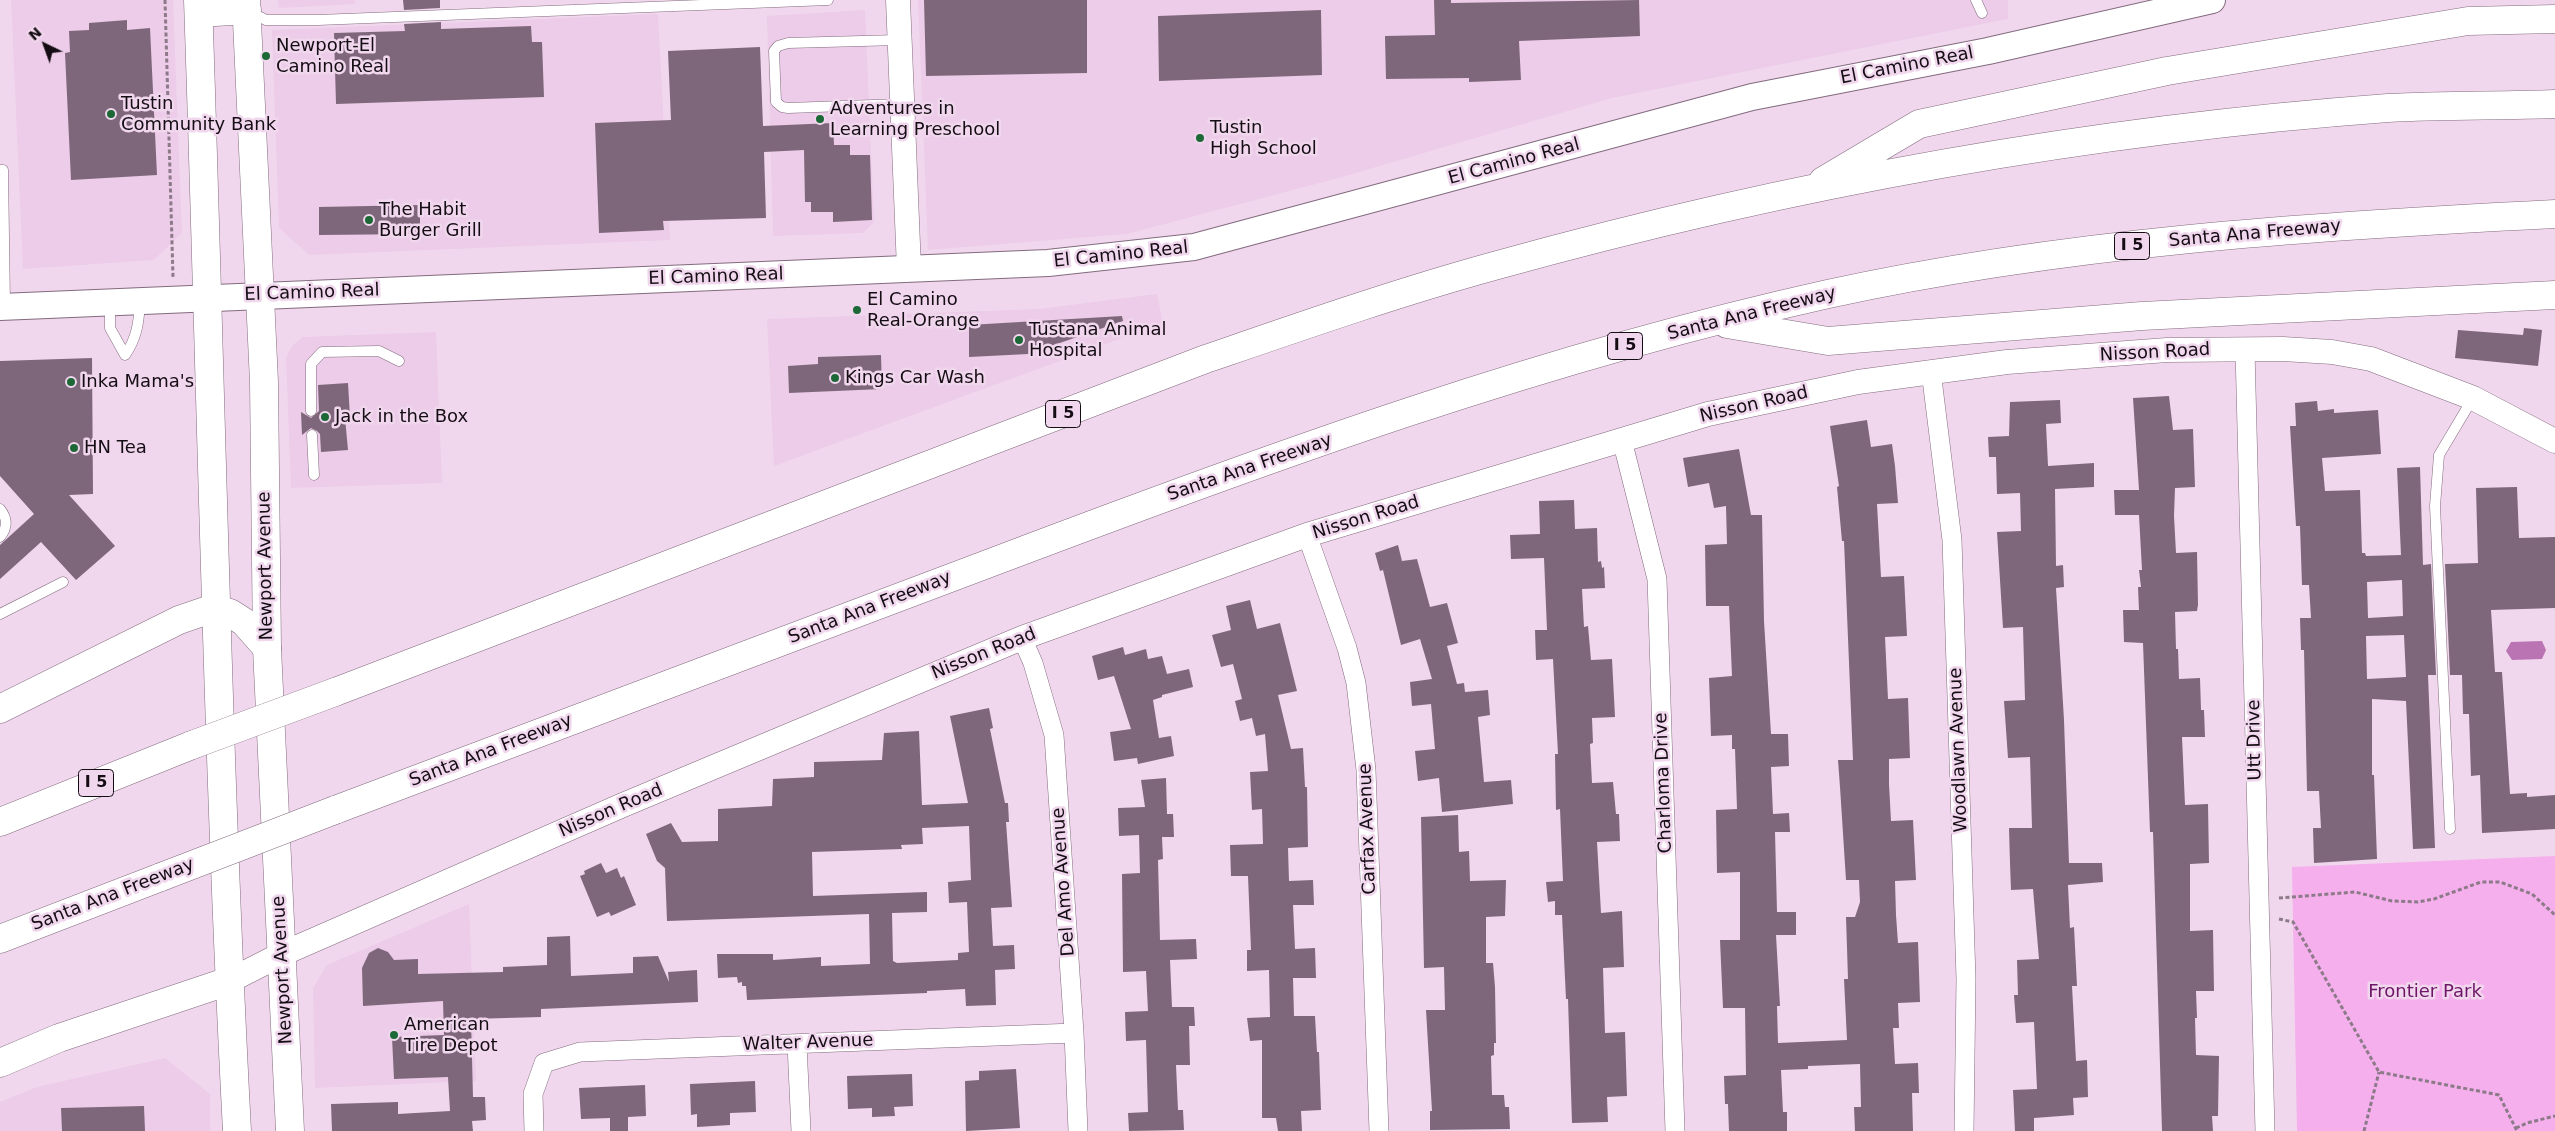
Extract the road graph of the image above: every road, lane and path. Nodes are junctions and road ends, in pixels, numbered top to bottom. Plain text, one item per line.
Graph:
1 (165, 0) edge
2 (828, 0) edge
3 (898, 0) edge
4 (1976, 0) edge
5 (2212, 0) edge
6 (247, 5) edge
7 (199, 6) edge
8 (1982, 13) dead end
9 (2555, 19) edge
10 (899, 40) junction
11 (902, 104) junction
12 (2555, 104) edge
13 (1, 170) edge
14 (1808, 189) junction
15 (2555, 214) edge
16 (172, 262) dead end
17 (909, 269) junction
18 (2555, 295) edge
19 (261, 296) junction
20 (208, 297) junction
21 (140, 300) junction
22 (110, 302) junction
23 (2, 306) edge
24 (1715, 322) junction
25 (2244, 350) junction
26 (399, 361) dead end
27 (1931, 371) junction
28 (2473, 398) junction
29 (312, 411) dead end
30 (312, 435) dead end
31 (1622, 440) junction
32 (2555, 441) edge
33 (314, 475) dead end
34 (0, 509) edge
35 (1307, 535) junction
36 (0, 537) edge
37 (63, 582) dead end
38 (214, 608) junction
39 (0, 614) edge
40 (1022, 638) junction
41 (267, 648) junction
42 (0, 709) edge
43 (0, 822) edge
44 (2450, 829) dead end
45 (2259, 907) junction
46 (2555, 915) edge
47 (0, 939) edge
48 (282, 954) junction
49 (229, 982) junction
50 (1074, 1033) junction
51 (797, 1044) junction
52 (0, 1063) edge
53 (2379, 1072) junction
54 (2555, 1116) edge
55 (2517, 1130) edge
56 (237, 1131) edge
57 (290, 1131) edge
58 (534, 1131) edge
59 (802, 1131) edge
60 (1078, 1131) edge
61 (1379, 1131) edge
62 (1674, 1131) edge
63 (1964, 1131) edge
64 (2265, 1131) edge
65 (2364, 1131) edge

1 - 16 path
2 - 6 lane
3 - 10 street
4 - 8 lane
5 - 17 main road, El Camino Real
6 - 7 main road
6 - 19 main road, Newport Avenue
7 - 20 main road
9 - 14 main road
10 - 11 street
10 - 11 lane
11 - 17 street
12 - 14 main road, I 5
13 - 23 lane
14 - 43 main road, I 5, bridge
15 - 24 main road, Santa Ana Freeway / I 5
17 - 19 main road, El Camino Real
18 - 24 main road
19 - 20 main road, El Camino Real
19 - 41 main road, Newport Avenue
20 - 21 main road, El Camino Real
20 - 38 main road
21 - 22 main road, El Camino Real
21 - 22 lane
22 - 23 main road, El Camino Real
24 - 47 main road, Santa Ana Freeway / I 5, bridge
25 - 27 street, Nisson Road
25 - 28 street, Nisson Road
25 - 45 street, Utt Drive
26 - 29 lane
27 - 31 street, Nisson Road
27 - 63 street, Woodlawn Avenue
28 - 32 street, Nisson Road
28 - 44 lane
30 - 33 lane
31 - 35 street, Nisson Road
31 - 62 street, Charloma Drive
34 - 36 lane
35 - 40 street, Nisson Road
35 - 61 street, Carfax Avenue
37 - 39 lane
38 - 41 main road
38 - 42 main road
38 - 49 main road
40 - 48 street, Nisson Road
40 - 50 street, Del Amo Avenue
41 - 48 main road, Newport Avenue
45 - 46 path
45 - 53 path
45 - 64 street, Utt Drive
48 - 49 street, Nisson Road
48 - 57 main road, Newport Avenue
49 - 52 main road
49 - 56 main road
50 - 51 street, Walter Avenue
50 - 60 street, Del Amo Avenue
51 - 58 street, Walter Avenue
51 - 59 street
53 - 55 path
53 - 65 path
54 - 55 path

